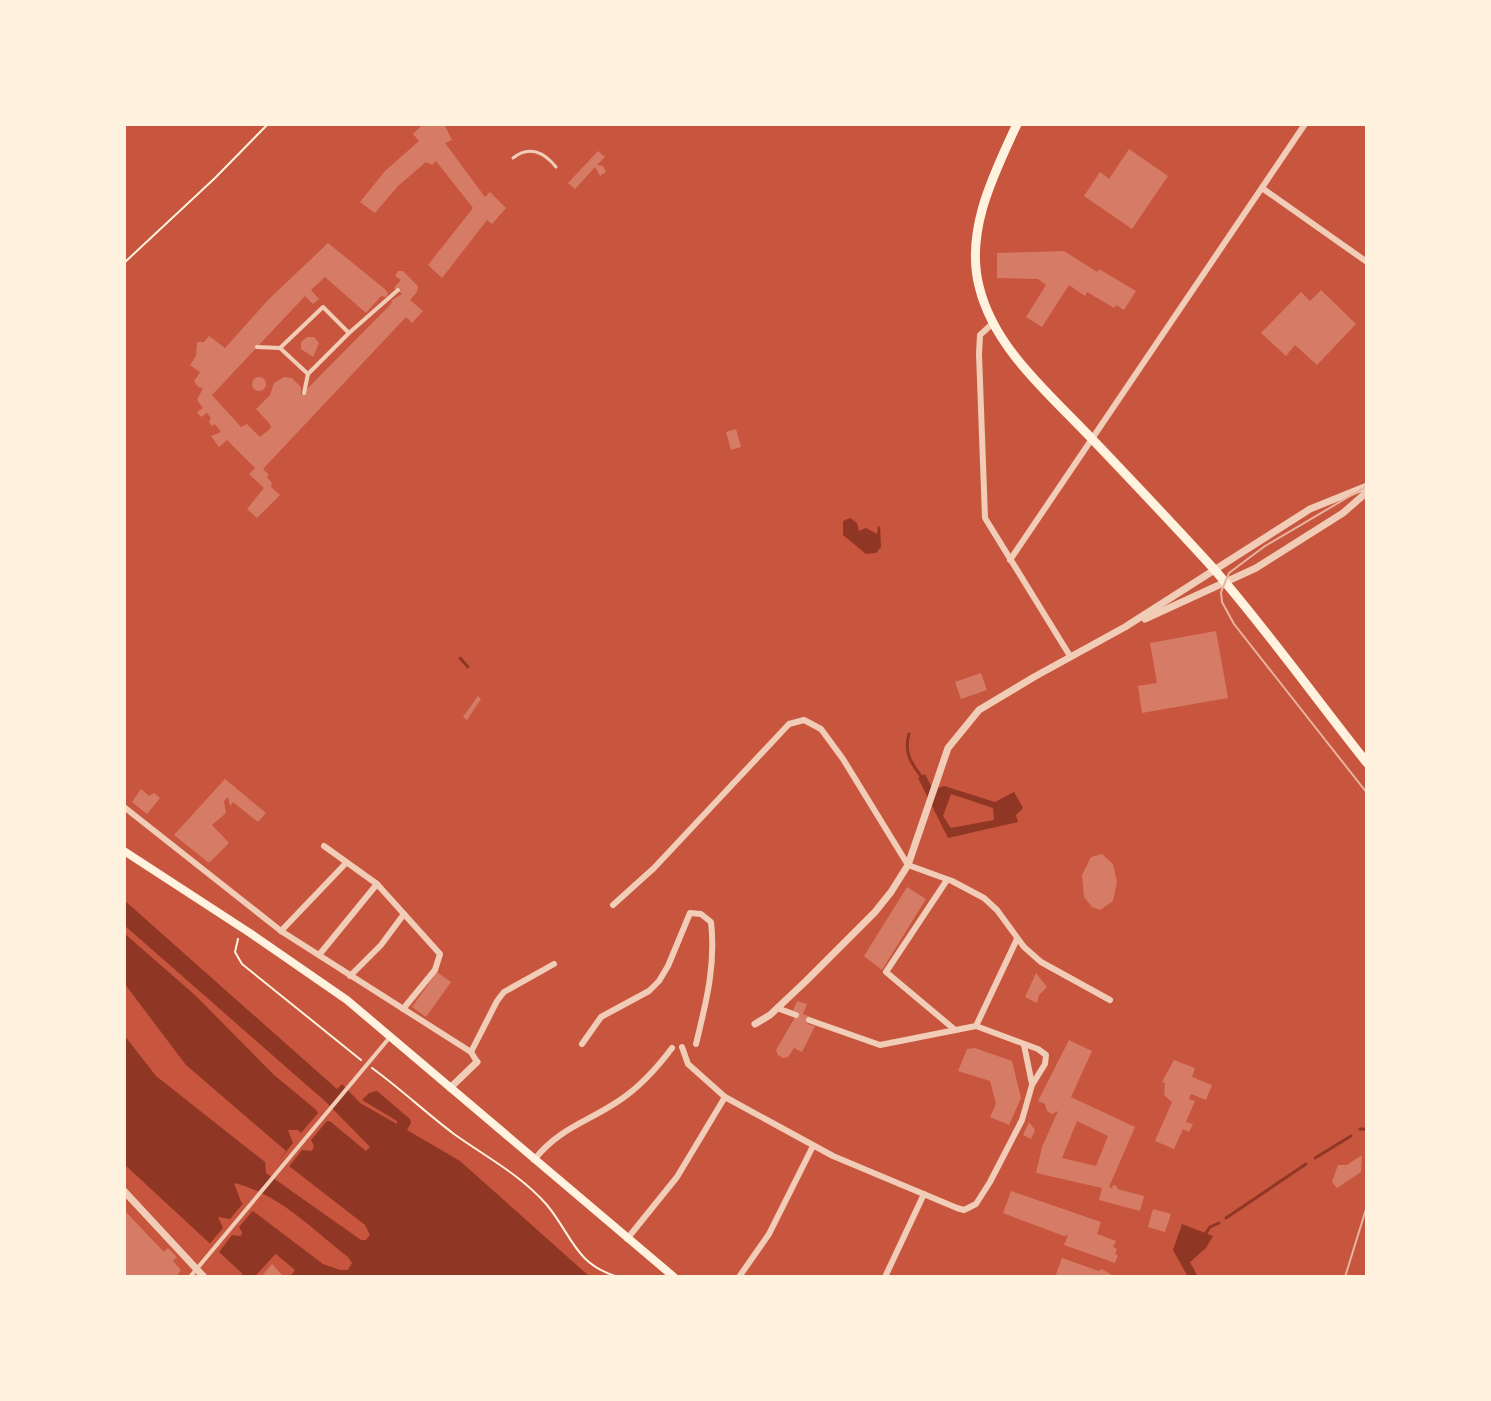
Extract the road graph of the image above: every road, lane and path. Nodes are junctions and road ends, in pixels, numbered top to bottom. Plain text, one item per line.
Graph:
1 (268, 124) edge
2 (1017, 124) edge
3 (1305, 124) edge
4 (513, 158) dead end
5 (556, 167) dead end
6 (1262, 188) junction
7 (1367, 262) edge
8 (124, 263) edge
9 (398, 290) dead end
10 (992, 324) junction
11 (349, 333) junction
12 (257, 347) dead end
13 (280, 348) junction
14 (308, 374) junction
15 (304, 393) dead end
16 (1091, 438) junction
17 (1367, 489) edge
18 (1010, 560) junction
19 (1214, 570) junction
20 (1224, 582) junction
21 (1125, 627) junction
22 (1070, 656) junction
23 (1367, 763) edge
24 (124, 807) edge
25 (324, 846) dead end
26 (124, 851) edge
27 (346, 863) junction
28 (908, 865) junction
29 (947, 880) junction
30 (377, 884) junction
31 (613, 905) dead end
32 (404, 914) junction
33 (281, 931) junction
34 (238, 939) dead end
35 (1017, 939) junction
36 (319, 955) junction
37 (554, 964) dead end
38 (350, 976) junction
39 (1110, 1000) dead end
40 (777, 1008) junction
41 (403, 1009) junction
42 (796, 1015) dead end
43 (809, 1020) dead end
44 (755, 1024) dead end
45 (976, 1026) junction
46 (954, 1029) junction
47 (390, 1037) junction
48 (582, 1044) dead end
49 (696, 1044) dead end
50 (1024, 1045) junction
51 (682, 1047) dead end
52 (672, 1048) dead end
53 (471, 1052) junction
54 (362, 1061) dead end
55 (477, 1062) joint
56 (375, 1070) dead end
57 (1032, 1085) junction
58 (450, 1088) junction
59 (725, 1097) junction
60 (813, 1146) junction
61 (533, 1161) junction
62 (124, 1191) edge
63 (924, 1194) junction
64 (627, 1239) junction
65 (190, 1277) edge
66 (204, 1277) edge
67 (618, 1277) edge
68 (674, 1277) edge
69 (739, 1277) edge
70 (885, 1277) edge

1 - 8 path
2 - 10 main road
3 - 6 street
4 - 5 lane
6 - 7 street
6 - 16 street
9 - 11 street
10 - 16 main road
10 - 18 street
11 - 13 street
11 - 14 street
12 - 13 street
13 - 14 street
14 - 15 street
16 - 18 street
16 - 19 main road
17 - 19 street
17 - 20 street
18 - 22 street
19 - 20 main road
19 - 21 street
20 - 21 street
20 - 23 main road
21 - 22 street
22 - 28 street
24 - 33 street
25 - 27 street
26 - 47 main road
27 - 30 street
27 - 33 street
28 - 29 street
28 - 31 street
28 - 40 street
29 - 35 street
29 - 46 street
30 - 32 street
30 - 36 street
32 - 38 street
32 - 41 street
33 - 36 street
34 - 54 path
35 - 39 street
35 - 45 street
36 - 38 street
37 - 53 street
38 - 41 street
40 - 42 street
40 - 44 street
41 - 53 street
43 - 46 street
45 - 46 street
45 - 50 street
47 - 58 main road
47 - 65 street
48 - 49 street
50 - 57 street
50 - 57 street
51 - 59 street
52 - 61 street
53 - 55 street
55 - 58 street
56 - 67 path
57 - 63 street
58 - 61 main road
59 - 60 street
59 - 64 street
60 - 63 street
60 - 69 street
61 - 64 main road
62 - 66 street
63 - 70 street
64 - 68 main road

